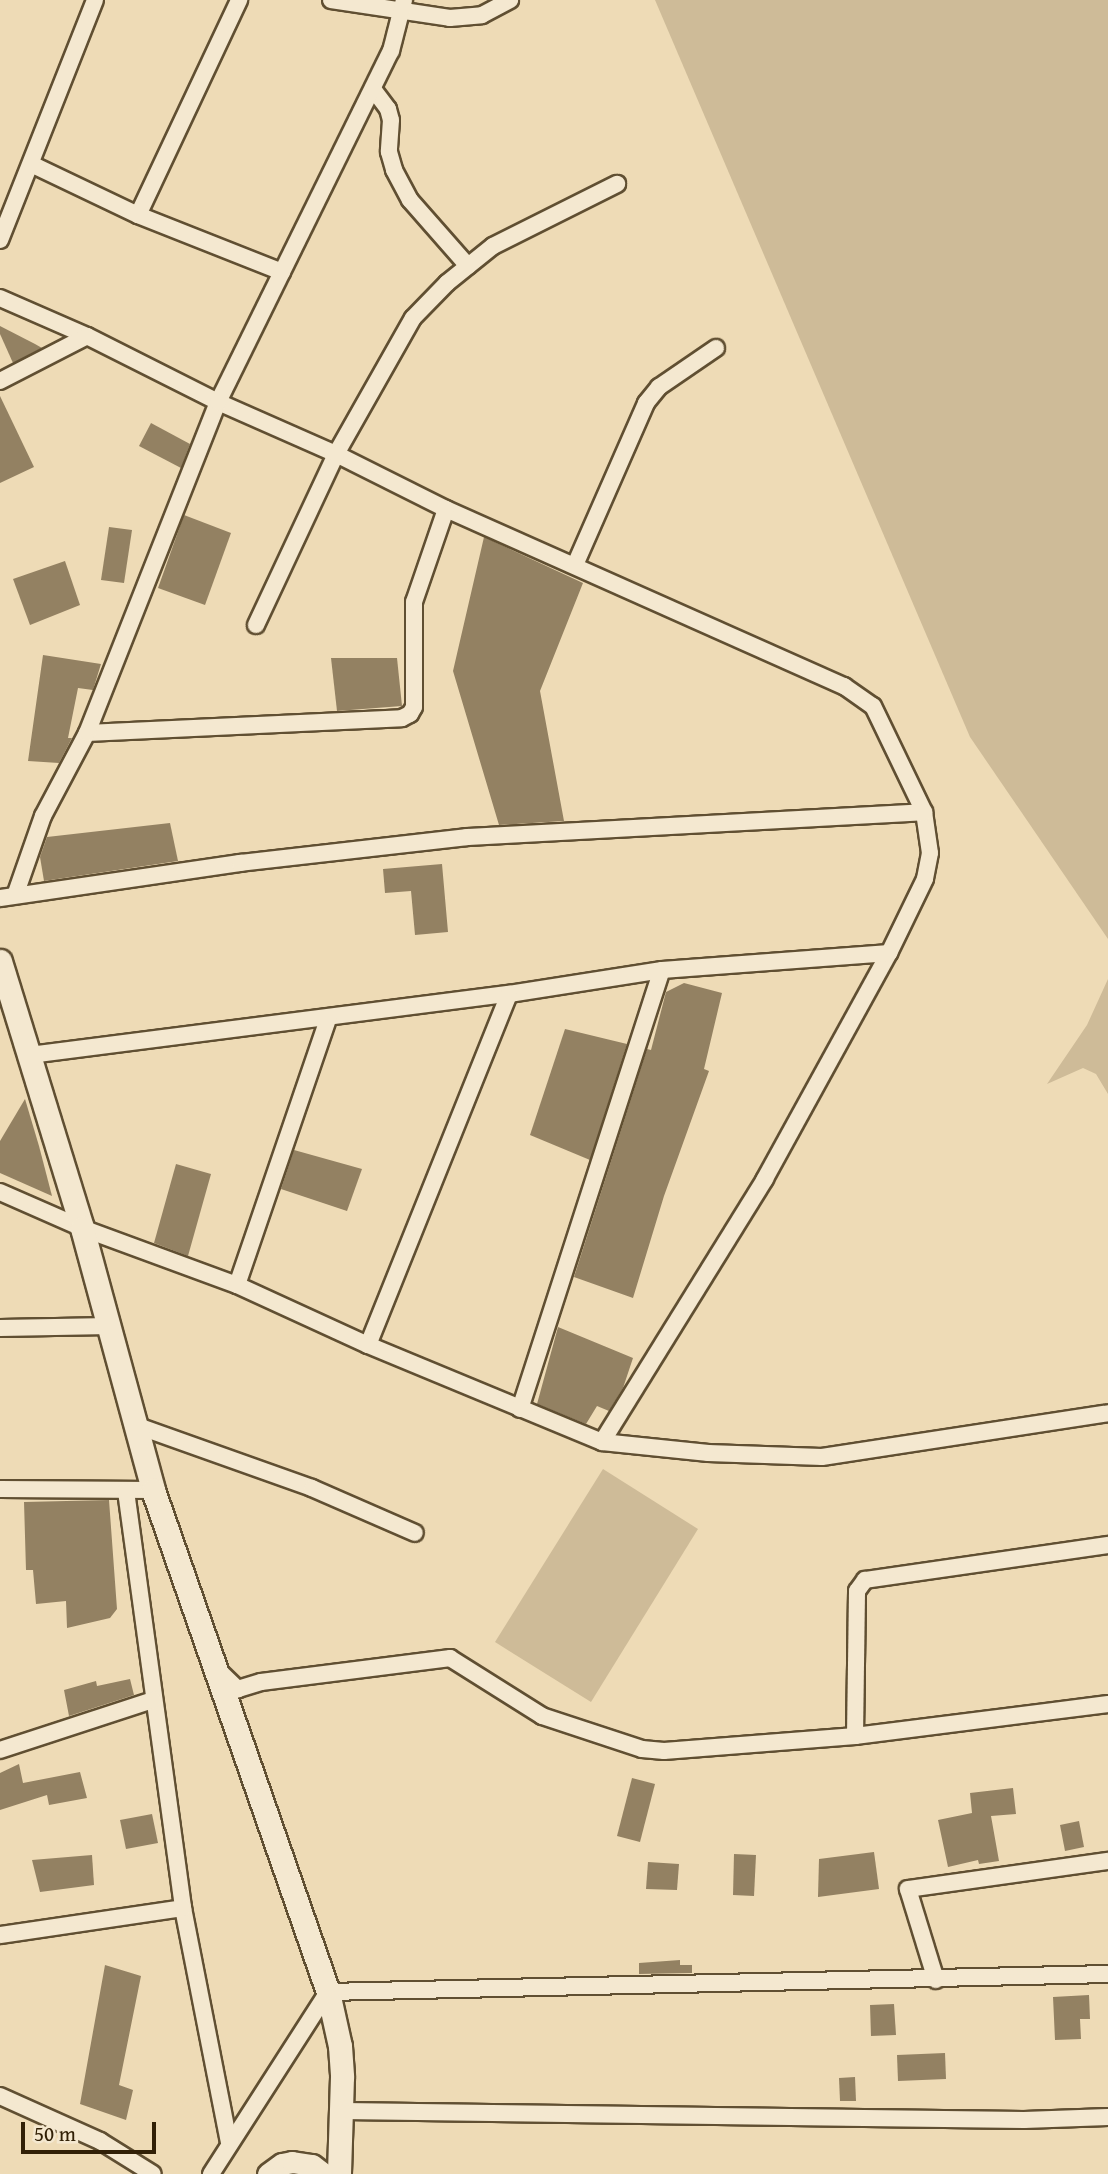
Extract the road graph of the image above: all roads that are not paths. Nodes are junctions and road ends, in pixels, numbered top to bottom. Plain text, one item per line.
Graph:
1 (95, 0) edge
2 (239, 0) edge
3 (331, 0) edge
4 (510, 0) edge
5 (403, 6) edge
6 (373, 89) junction
7 (31, 164) junction
8 (617, 184) dead end
9 (138, 215) junction
10 (0, 240) edge
11 (468, 266) junction
12 (282, 272) junction
13 (0, 298) edge
14 (87, 336) junction
15 (716, 348) dead end
16 (0, 381) edge
17 (218, 402) junction
18 (336, 454) junction
19 (446, 509) junction
20 (575, 565) junction
21 (256, 625) dead end
22 (86, 733) junction
23 (924, 812) junction
24 (8, 896) edge
25 (889, 953) junction
26 (0, 961) edge
27 (662, 970) junction
28 (509, 994) junction
29 (329, 1017) junction
30 (30, 1055) junction
31 (0, 1192) edge
32 (82, 1228) junction
33 (237, 1286) junction
34 (110, 1326) junction
35 (0, 1328) edge
36 (368, 1345) junction
37 (520, 1409) junction
38 (1108, 1413) edge
39 (135, 1424) junction
40 (602, 1442) junction
41 (0, 1489) edge
42 (126, 1490) junction
43 (153, 1490) junction
44 (415, 1533) dead end
45 (1108, 1545) edge
46 (217, 1668) junction
47 (153, 1700) junction
48 (1108, 1704) edge
49 (855, 1736) junction
50 (0, 1750) edge
51 (1108, 1860) edge
52 (183, 1908) junction
53 (0, 1935) edge
54 (1108, 1974) edge
55 (936, 1980) junction
56 (328, 1992) junction
57 (0, 2096) edge
58 (343, 2111) junction
59 (1108, 2117) edge
60 (229, 2142) junction
61 (153, 2174) edge
62 (211, 2174) edge
63 (268, 2174) edge
64 (324, 2174) edge
65 (338, 2174) edge

1 - 7 street
2 - 9 street
3 - 5 street
4 - 5 street
5 - 6 street
6 - 11 street
6 - 12 street
7 - 9 street
7 - 10 street
8 - 11 street
9 - 12 street
11 - 18 street
12 - 17 street
13 - 14 street
14 - 16 street
14 - 17 street
15 - 20 street
17 - 18 street
17 - 22 street
18 - 19 street
18 - 21 street
19 - 20 street
19 - 22 street
20 - 23 street
22 - 24 street
23 - 24 street
23 - 25 street
25 - 27 street
25 - 40 street
26 - 30 main road
27 - 28 street
27 - 37 street
28 - 29 street
28 - 36 street
29 - 30 street
29 - 33 street
30 - 32 main road
31 - 32 street
32 - 33 street
32 - 34 main road
33 - 36 street
34 - 35 street
34 - 39 main road
36 - 37 street
37 - 40 street
38 - 40 street
39 - 43 main road
39 - 44 street
41 - 42 street
42 - 43 street
42 - 47 street
43 - 46 main road
45 - 49 street
46 - 49 street
46 - 56 main road
47 - 50 street
47 - 52 street
48 - 49 street
51 - 55 street
52 - 53 street
52 - 60 street
54 - 55 street
55 - 56 street
56 - 58 main road
56 - 60 street
57 - 61 street
58 - 59 street
58 - 65 main road
60 - 62 street
63 - 64 street

